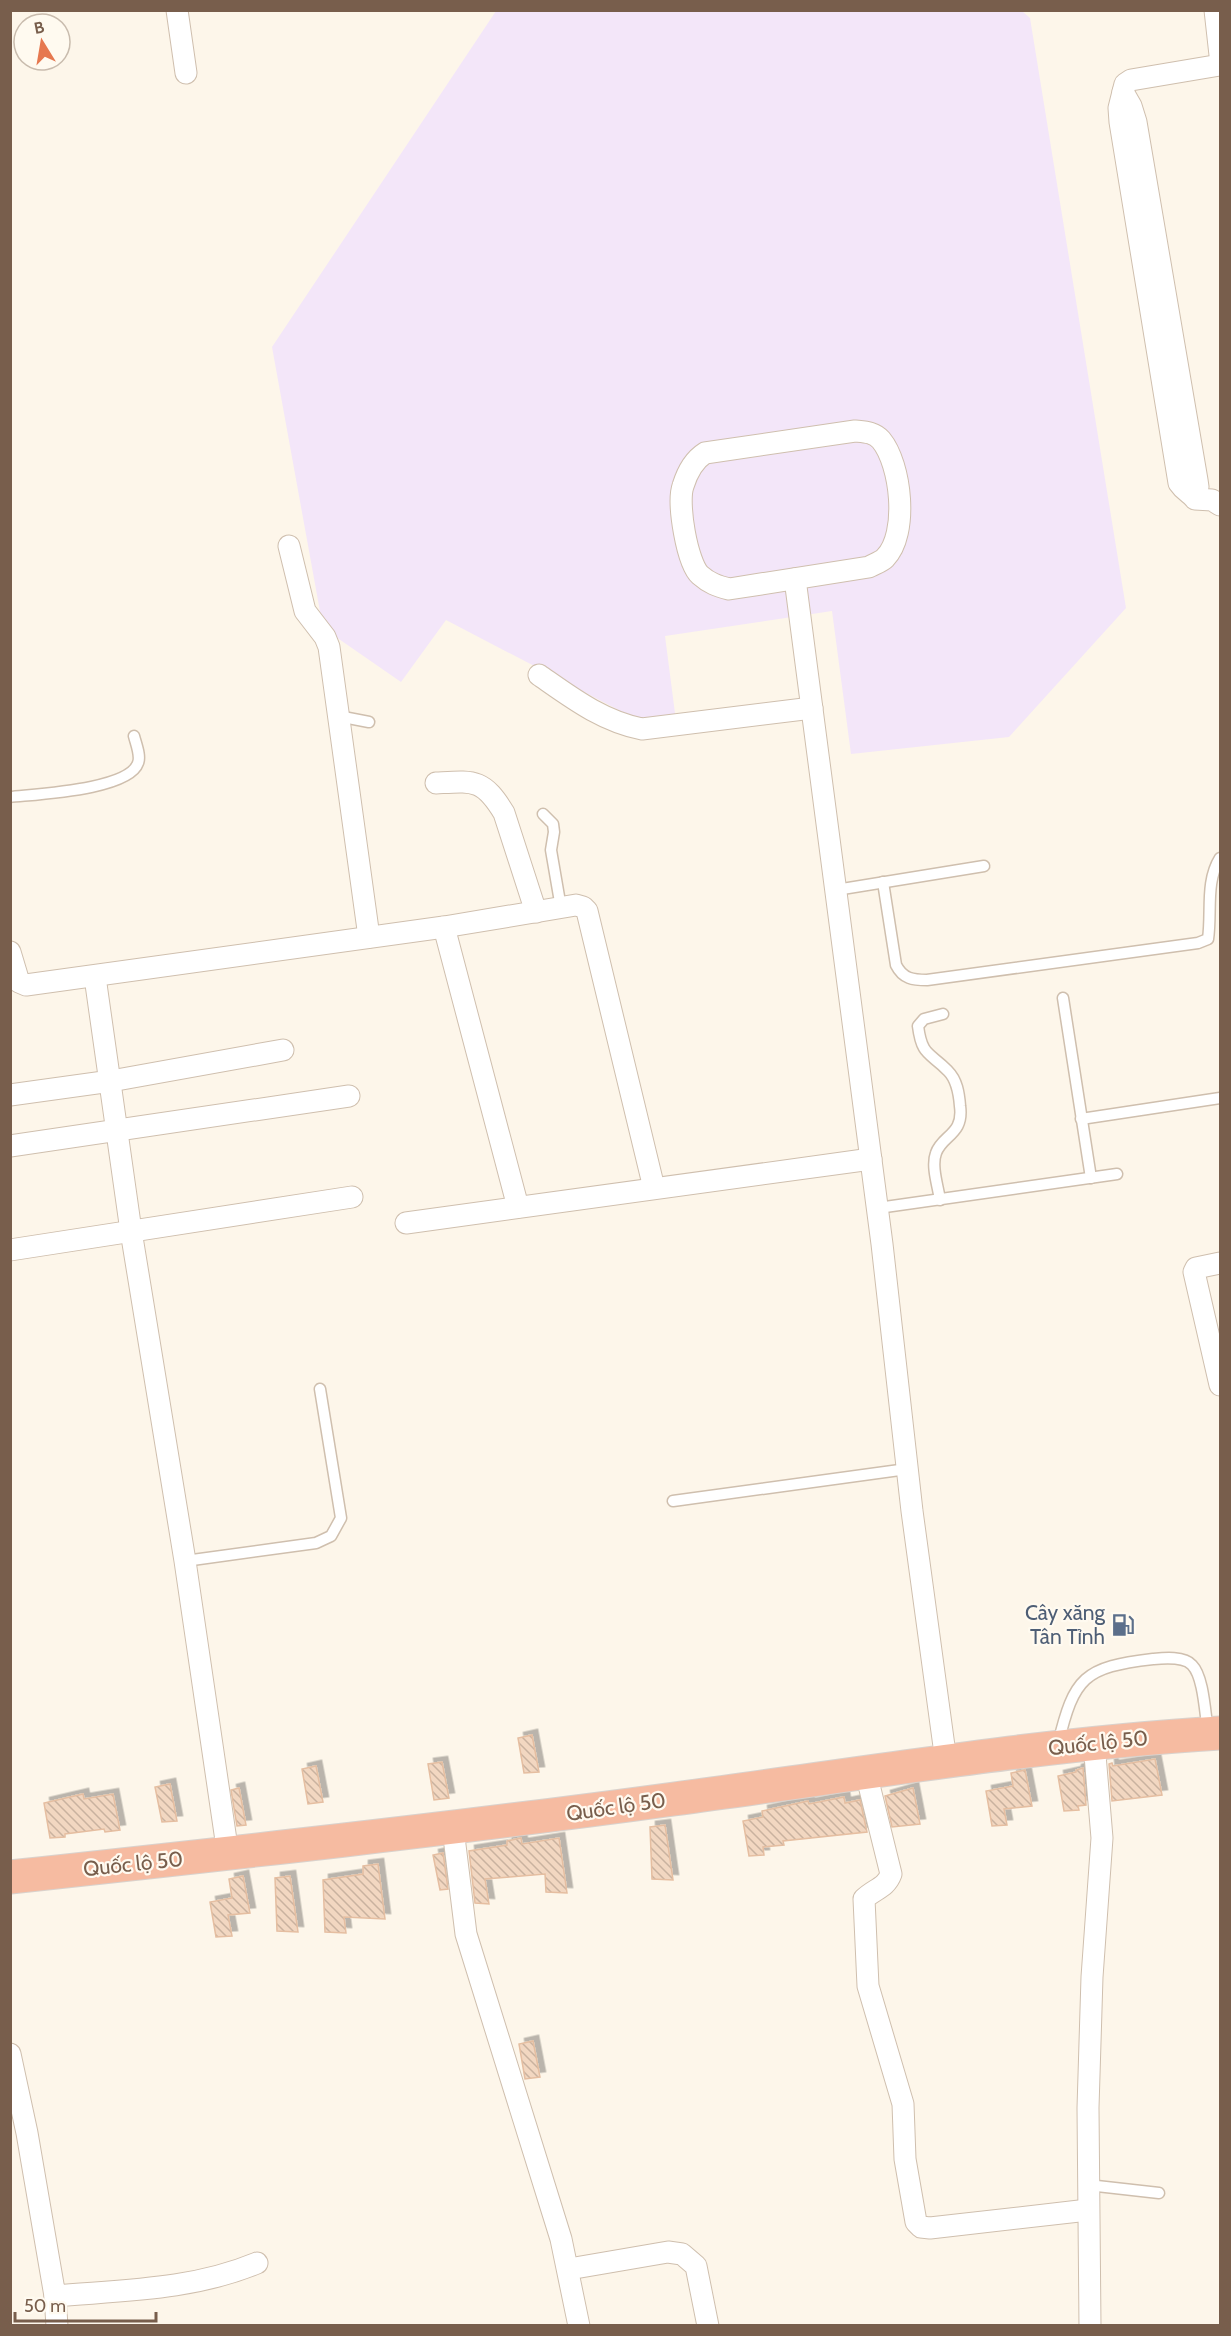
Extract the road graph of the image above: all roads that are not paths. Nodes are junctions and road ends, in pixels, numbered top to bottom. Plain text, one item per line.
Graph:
1 (177, 10) edge
2 (1215, 10) edge
3 (1221, 55) edge
4 (1221, 65) edge
5 (186, 73) dead end
6 (1221, 505) edge
7 (290, 546) dead end
8 (795, 579) junction
9 (539, 675) dead end
10 (812, 708) junction
11 (338, 716) junction
12 (369, 722) dead end
13 (134, 736) dead end
14 (436, 783) dead end
15 (10, 797) edge
16 (543, 814) dead end
17 (1221, 858) edge
18 (984, 866) dead end
19 (883, 882) junction
20 (836, 890) junction
21 (561, 908) junction
22 (536, 912) junction
23 (444, 927) junction
24 (369, 937) junction
25 (10, 952) edge
26 (96, 976) junction
27 (1064, 998) dead end
28 (943, 1014) dead end
29 (283, 1050) dead end
30 (111, 1081) junction
31 (10, 1095) edge
32 (349, 1096) dead end
33 (1221, 1098) edge
34 (1081, 1119) junction
35 (118, 1130) junction
36 (10, 1146) edge
37 (871, 1159) junction
38 (1117, 1174) dead end
39 (1091, 1178) junction
40 (654, 1188) junction
41 (352, 1197) dead end
42 (940, 1200) junction
43 (518, 1207) junction
44 (878, 1208) junction
45 (406, 1223) dead end
46 (131, 1231) junction
47 (10, 1250) edge
48 (1221, 1263) edge
49 (1221, 1385) edge
50 (320, 1389) dead end
51 (907, 1469) junction
52 (673, 1502) dead end
53 (185, 1561) junction
54 (1214, 1733) edge
55 (1094, 1743) junction
56 (1057, 1747) junction
57 (946, 1761) junction
58 (866, 1773) junction
59 (453, 1829) junction
60 (228, 1854) junction
61 (10, 1877) edge
62 (10, 2054) edge
63 (1088, 2186) junction
64 (1159, 2193) dead end
65 (1088, 2210) junction
66 (256, 2263) dead end
67 (569, 2269) junction
68 (55, 2296) junction
69 (57, 2325) edge
70 (579, 2325) edge
71 (708, 2325) edge
72 (1090, 2325) edge

1 - 5 street
2 - 3 street
4 - 6 street
7 - 11 street
8 - 8 street
8 - 10 street
9 - 10 street
10 - 20 street
11 - 12 lane
11 - 24 street
13 - 15 lane
14 - 22 street
16 - 21 lane
17 - 19 lane
18 - 19 lane
19 - 20 lane
20 - 37 street
21 - 22 street
21 - 40 street
22 - 23 street
23 - 24 street
23 - 43 street
24 - 26 street
25 - 26 street
26 - 30 street
27 - 34 lane
28 - 42 lane
29 - 30 street
30 - 31 street
30 - 35 street
32 - 35 street
33 - 34 lane
34 - 39 lane
35 - 36 street
35 - 46 street
37 - 40 street
37 - 44 street
38 - 39 lane
39 - 42 lane
40 - 43 street
41 - 46 street
42 - 44 lane
43 - 45 street
44 - 51 street
46 - 47 street
46 - 53 street
48 - 49 street
50 - 53 lane
51 - 52 lane
51 - 57 street
53 - 60 street
54 - 55 highway, Quốc lộ 50
54 - 56 lane
55 - 56 highway, Quốc lộ 50
55 - 63 street
56 - 57 highway, Quốc lộ 50
57 - 58 highway, Quốc lộ 50
58 - 59 highway, Quốc lộ 50
58 - 65 street
59 - 60 highway, Quốc lộ 50
59 - 67 street
60 - 61 highway, Quốc lộ 50
62 - 68 street
63 - 64 lane
63 - 65 street
65 - 72 street
66 - 68 street
67 - 70 street
67 - 71 street
68 - 69 street

